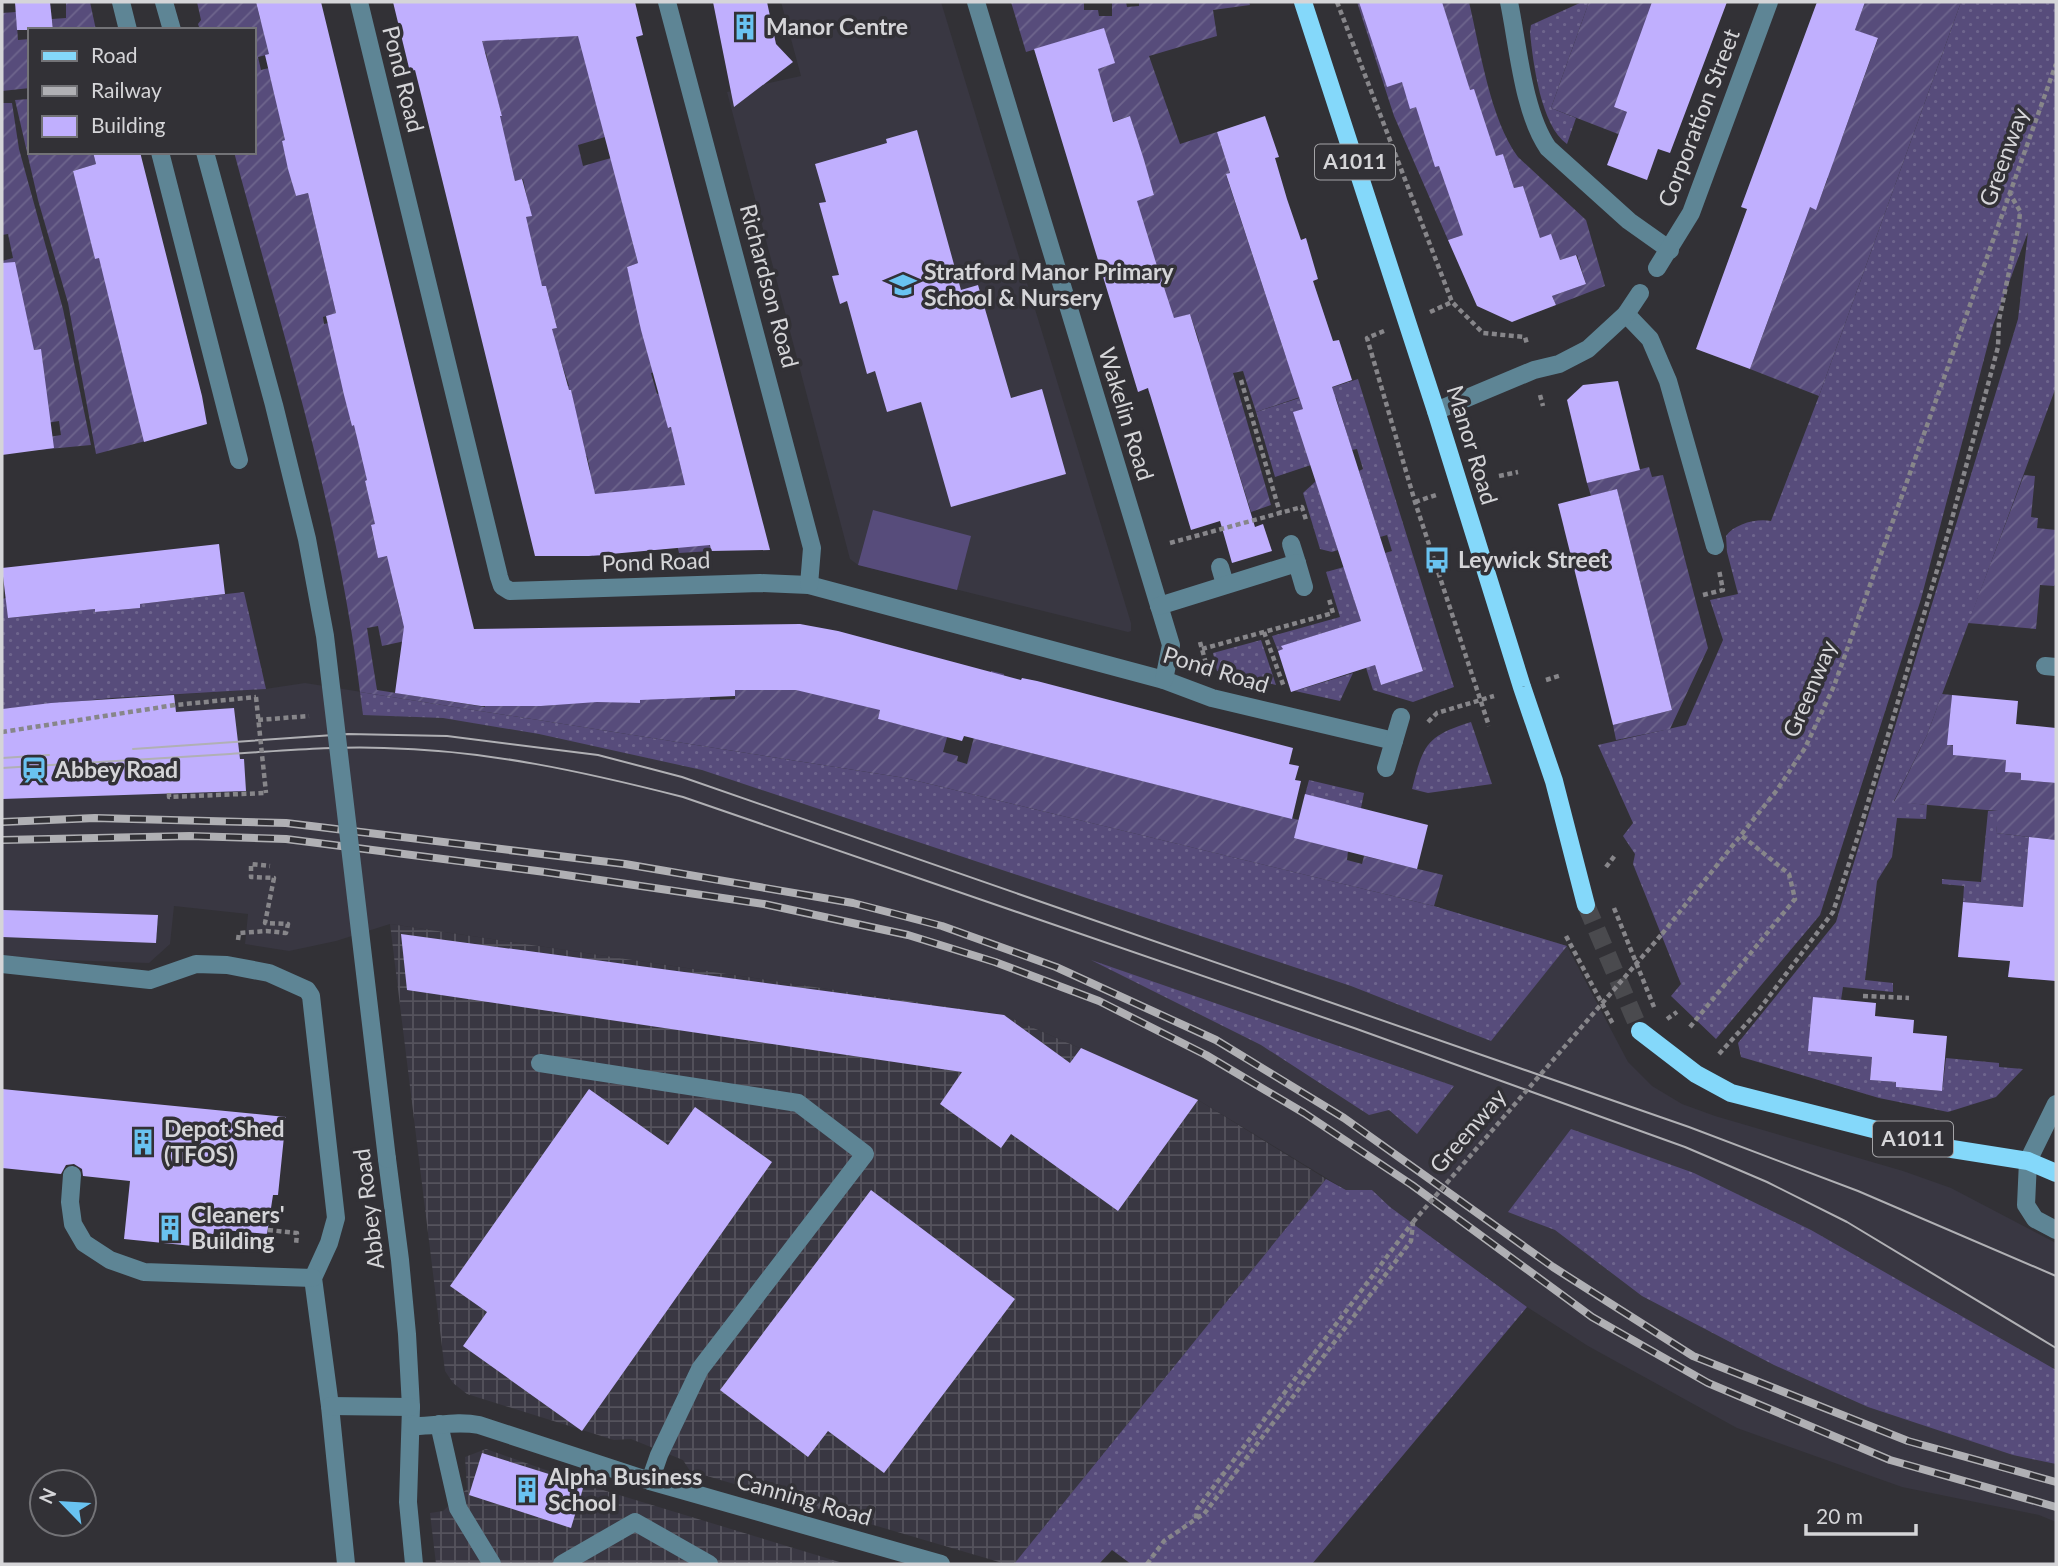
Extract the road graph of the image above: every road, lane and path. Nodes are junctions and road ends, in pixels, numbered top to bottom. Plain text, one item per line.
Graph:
1 (121, 2) edge
2 (164, 2) edge
3 (359, 2) edge
4 (667, 2) edge
5 (976, 2) edge
6 (1303, 2) edge
7 (1337, 2) edge
8 (1509, 2) edge
9 (1769, 2) edge
10 (128, 28) edge
11 (171, 28) edge
12 (2056, 64) edge
13 (161, 154) edge
14 (206, 154) edge
15 (2009, 193) junction
16 (1670, 250) junction
17 (1657, 268) dead end
18 (1640, 293) dead end
19 (1452, 302) junction
20 (1441, 307) dead end
21 (1626, 314) junction
22 (1375, 335) dead end
23 (1525, 337) dead end
24 (1241, 380) dead end
25 (1436, 411) junction
26 (239, 460) dead end
27 (1518, 471) dead end
28 (1499, 476) dead end
29 (1431, 496) dead end
30 (1415, 502) junction
31 (1280, 513) dead end
32 (1291, 544) dead end
33 (1715, 546) dead end
34 (1297, 563) junction
35 (809, 585) junction
36 (1304, 587) dead end
37 (1159, 606) junction
38 (1209, 673) dead end
39 (1562, 675) dead end
40 (1164, 680) junction
41 (1542, 681) dead end
42 (1287, 694) dead end
43 (1494, 696) dead end
44 (1480, 700) junction
45 (1437, 713) dead end
46 (313, 715) dead end
47 (1401, 717) dead end
48 (258, 720) junction
49 (1489, 726) dead end
50 (2, 732) edge
51 (1394, 741) junction
52 (1386, 768) dead end
53 (169, 793) dead end
54 (1741, 835) junction
55 (1616, 854) dead end
56 (270, 866) dead end
57 (1602, 872) dead end
58 (1611, 902) dead end
59 (1586, 905) tunnel mouth
60 (266, 931) dead end
61 (1566, 936) dead end
62 (2, 964) edge
63 (1863, 996) dead end
64 (1909, 998) dead end
65 (1676, 1012) dead end
66 (1690, 1027) dead end
67 (1640, 1031) tunnel mouth
68 (1618, 1033) dead end
69 (1719, 1055) dead end
70 (540, 1063) dead end
71 (2056, 1104) edge
72 (2028, 1161) junction
73 (2056, 1173) edge
74 (72, 1175) dead end
75 (1413, 1222) junction
76 (268, 1230) dead end
77 (2056, 1230) edge
78 (293, 1233) dead end
79 (313, 1278) junction
80 (330, 1406) junction
81 (411, 1407) junction
82 (439, 1424) junction
83 (411, 1426) junction
84 (650, 1481) junction
85 (1196, 1519) junction
86 (346, 1564) edge
87 (414, 1564) edge
88 (492, 1564) edge
89 (562, 1564) edge
90 (709, 1564) edge
91 (941, 1564) edge
92 (1147, 1564) edge

1 - 10 street
2 - 11 street
3 - 35 street, Pond Road
4 - 35 street, Richardson Road
5 - 37 street, Wakelin Road
6 - 25 main road, Manor Road / A1011
7 - 19 path
8 - 16 street, Corporation Street
9 - 16 street, Corporation Street
12 - 15 path, Greenway
13 - 26 street
14 - 81 street, Abbey Road, bridge
15 - 54 path, Greenway
15 - 69 path
16 - 17 street, Corporation Street
18 - 21 street
19 - 20 path
19 - 23 path
21 - 25 street
21 - 33 street
22 - 30 path
24 - 31 path
25 - 59 main road, Manor Road / A1011
27 - 28 path
29 - 30 path
30 - 44 path
32 - 34 street
34 - 36 street
34 - 37 street
35 - 40 street, Pond Road
37 - 40 street, Wakelin Road
38 - 42 path
39 - 41 path
40 - 51 street, Pond Road
43 - 44 path
44 - 45 path
44 - 49 path
46 - 48 path
47 - 51 street
48 - 50 path, bridge
48 - 53 path, bridge
51 - 52 street
54 - 66 path
54 - 75 path, Greenway, bridge
55 - 57 path
56 - 60 path
58 - 65 path
61 - 68 path
62 - 79 street
63 - 64 path
67 - 72 main road, A1011
70 - 84 street
71 - 72 street
72 - 73 main road, A1011
72 - 77 street
74 - 79 street
75 - 85 path, Greenway
75 - 85 path, Greenway
76 - 78 path
79 - 80 street
80 - 81 street
80 - 86 street
81 - 83 street, Abbey Road
82 - 83 street, Canning Road
82 - 84 street, Canning Road
82 - 88 street
83 - 87 street, Abbey Road
84 - 91 street, Canning Road
85 - 92 path, Greenway
89 - 90 street

